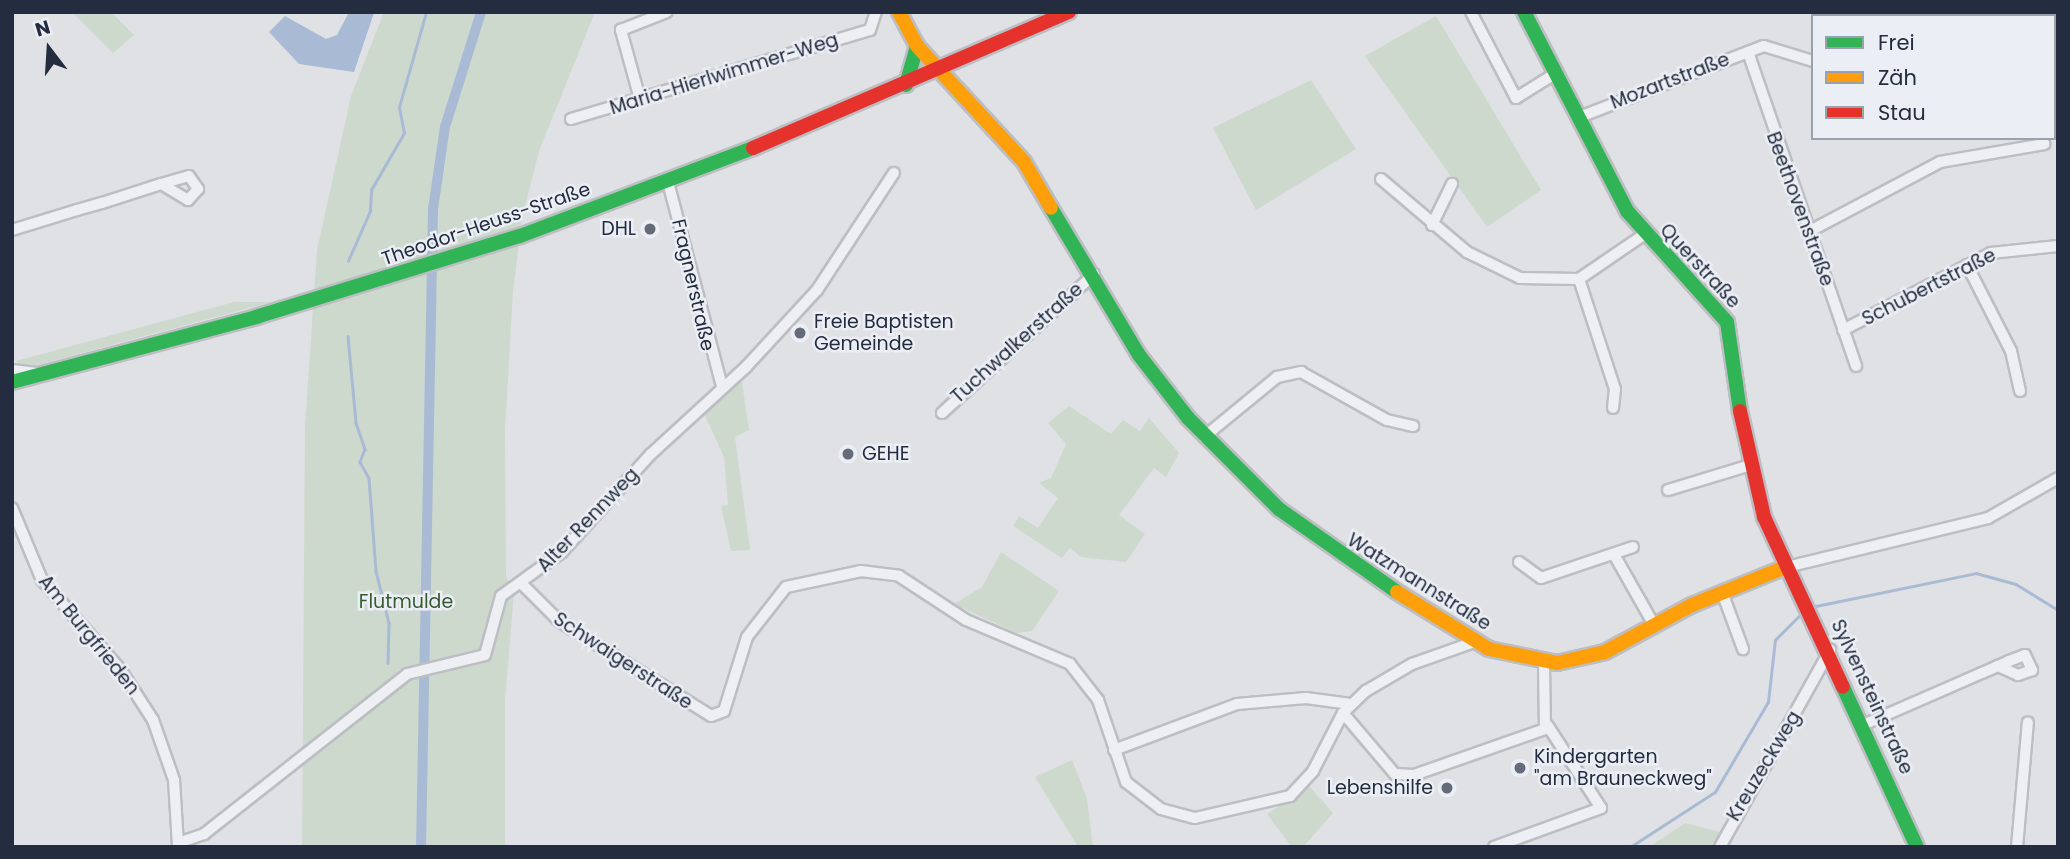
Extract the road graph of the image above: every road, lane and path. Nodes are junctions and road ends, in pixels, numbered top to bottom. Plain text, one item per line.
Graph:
1 (667, 12) edge
2 (876, 12) edge
3 (899, 12) edge
4 (1069, 12) edge
5 (1471, 12) edge
6 (1524, 12) edge
7 (917, 46) junction
8 (1748, 52) junction
9 (969, 57) junction
10 (1811, 60) edge
11 (940, 70) junction
12 (1553, 75) junction
13 (906, 85) junction
14 (958, 90) junction
15 (640, 99) junction
16 (1577, 118) junction
17 (571, 119) dead end
18 (2043, 140) edge
19 (894, 173) dead end
20 (1381, 179) dead end
21 (668, 182) junction
22 (161, 184) dead end
23 (1452, 184) dead end
24 (1432, 225) junction
25 (12, 230) edge
26 (1808, 232) junction
27 (1645, 234) junction
28 (2058, 246) edge
29 (1967, 265) junction
30 (1094, 274) junction
31 (1579, 279) junction
32 (1843, 330) junction
33 (1856, 366) dead end
34 (12, 370) edge
35 (35, 374) junction
36 (12, 377) edge
37 (12, 382) edge
38 (722, 386) junction
39 (2020, 391) dead end
40 (1613, 408) dead end
41 (942, 413) dead end
42 (1413, 426) dead end
43 (1203, 437) junction
44 (1751, 465) junction
45 (2058, 478) edge
46 (1668, 490) dead end
47 (12, 508) edge
48 (1633, 547) dead end
49 (1616, 558) junction
50 (1519, 562) dead end
51 (1783, 568) junction
52 (523, 585) junction
53 (1722, 592) junction
54 (1654, 625) junction
55 (1475, 642) junction
56 (1743, 649) dead end
57 (1830, 650) junction
58 (1544, 663) junction
59 (1998, 666) dead end
60 (1351, 704) junction
61 (1343, 713) junction
62 (2028, 722) dead end
63 (1864, 723) junction
64 (1548, 726) junction
65 (1114, 750) junction
66 (178, 845) edge
67 (1494, 847) edge
68 (1720, 847) edge
69 (1917, 847) edge
70 (2017, 847) edge

1 - 15 street
2 - 15 street, Maria-Hierlwimmer-Weg
3 - 7 street, Watzmannstraße
4 - 9 street, Theodor-Heuss-Straße
5 - 12 street
6 - 12 street, Querstraße
7 - 11 street, Watzmannstraße
7 - 13 street
8 - 10 street, Mozartstraße
8 - 16 street, Mozartstraße
8 - 26 street, Beethovenstraße
9 - 11 street, Theodor-Heuss-Straße
9 - 14 street
11 - 13 street, Theodor-Heuss-Straße
11 - 14 street, Watzmannstraße
12 - 16 street, Querstraße
13 - 21 street, Theodor-Heuss-Straße
14 - 30 street, Watzmannstraße
15 - 17 street, Maria-Hierlwimmer-Weg
16 - 27 street, Querstraße
18 - 26 street
19 - 38 street, Alter Rennweg
20 - 24 street
21 - 35 street, Theodor-Heuss-Straße
21 - 38 street, Fragnerstraße
22 - 25 street
23 - 24 street
24 - 31 street
26 - 32 street, Beethovenstraße
27 - 31 street
27 - 44 street, Querstraße
28 - 29 street, Schubertstraße
29 - 32 street, Schubertstraße
29 - 39 street
30 - 41 street, Tuchwalkerstraße
30 - 43 street, Watzmannstraße
31 - 40 street
32 - 33 street, Beethovenstraße
34 - 35 street
35 - 36 street, Theodor-Heuss-Straße
35 - 37 street, Theodor-Heuss-Straße
38 - 52 street, Alter Rennweg
42 - 43 street
43 - 55 street, Watzmannstraße
44 - 46 street
44 - 51 street, Querstraße
45 - 51 street, Watzmannstraße
47 - 66 street, Am Burgfrieden
48 - 49 street
49 - 50 street
49 - 54 street
51 - 53 street, Watzmannstraße
51 - 57 street, Sylvensteinstraße
52 - 65 street, Schwaigerstraße
52 - 66 street, Alter Rennweg
53 - 54 street, Watzmannstraße
53 - 56 street
54 - 58 street, Watzmannstraße
55 - 58 street, Watzmannstraße
55 - 60 street, Schwaigerstraße
57 - 63 street, Sylvensteinstraße
57 - 68 street, Kreuzeckweg
58 - 64 street
59 - 63 street
60 - 61 street, Schwaigerstraße
60 - 65 street
61 - 64 street
61 - 65 street, Schwaigerstraße
62 - 70 street
63 - 69 street, Sylvensteinstraße
64 - 67 street

